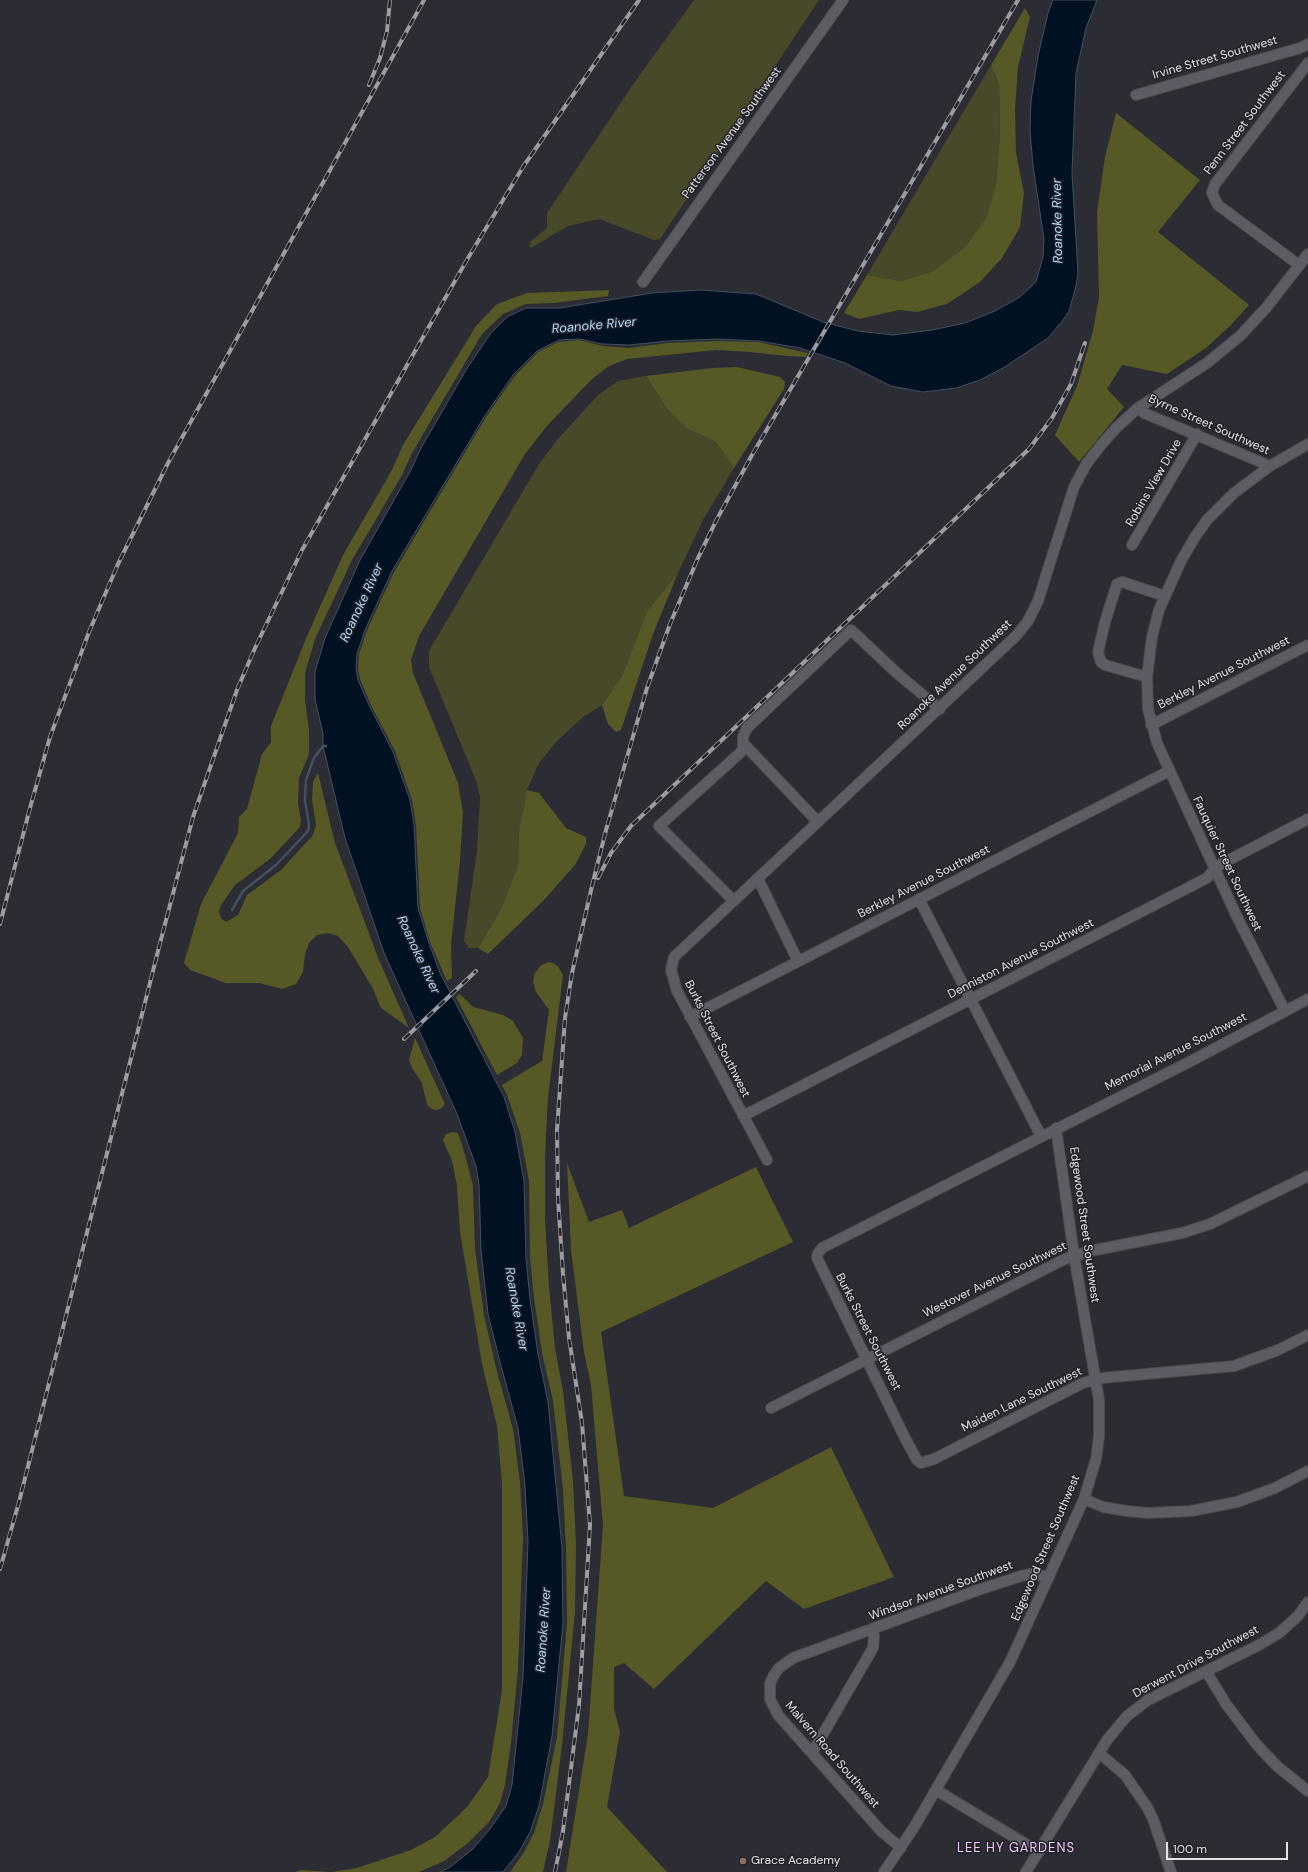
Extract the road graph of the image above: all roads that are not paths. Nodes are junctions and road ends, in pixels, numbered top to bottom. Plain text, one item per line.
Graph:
1 (843, 0) edge
2 (1304, 46) edge
3 (1308, 63) edge
4 (1136, 95) dead end
5 (1308, 254) edge
6 (1299, 265) junction
7 (643, 282) dead end
8 (1138, 408) junction
9 (1197, 434) junction
10 (1308, 444) edge
11 (1270, 466) junction
12 (1132, 545) dead end
13 (1165, 596) junction
14 (1308, 645) edge
15 (1147, 677) junction
16 (940, 709) junction
17 (1151, 724) junction
18 (743, 743) junction
19 (1169, 771) junction
20 (1308, 819) edge
21 (818, 822) junction
22 (1215, 869) junction
23 (758, 879) junction
24 (919, 898) junction
25 (734, 901) junction
26 (798, 961) junction
27 (970, 999) junction
28 (1308, 999) edge
29 (1286, 1011) junction
30 (690, 1017) junction
31 (743, 1116) junction
32 (1056, 1128) junction
33 (1041, 1136) junction
34 (766, 1160) dead end
35 (1308, 1176) edge
36 (1074, 1255) junction
37 (1308, 1335) edge
38 (867, 1359) junction
39 (1095, 1379) junction
40 (770, 1408) dead end
41 (894, 1413) joint
42 (1307, 1474) edge
43 (1084, 1499) junction
44 (1049, 1577) junction
45 (1308, 1602) edge
46 (872, 1630) junction
47 (843, 1640) joint
48 (1206, 1671) junction
49 (1099, 1752) junction
50 (812, 1753) junction
51 (936, 1790) junction
52 (1308, 1791) edge
53 (901, 1848) junction
54 (1039, 1852) junction
55 (884, 1872) edge
56 (1026, 1872) edge
57 (1171, 1872) edge

1 - 7 street, Patterson Avenue Southwest
2 - 4 street, Irvine Street Southwest
3 - 6 street, Penn Street Southwest
5 - 6 street, Roanoke Avenue Southwest
6 - 8 street, Roanoke Avenue Southwest
8 - 9 street, Byrne Street Southwest
8 - 16 street, Roanoke Avenue Southwest
9 - 11 street, Byrne Street Southwest
9 - 12 street, Robins View Drive
10 - 11 street, Fauquier Street Southwest
11 - 13 street, Fauquier Street Southwest
13 - 15 street, Fauquier Street Southwest
13 - 15 street
14 - 17 street, Berkley Avenue Southwest
15 - 17 street, Fauquier Street Southwest
16 - 18 street
16 - 21 street, Roanoke Avenue Southwest
17 - 19 street, Fauquier Street Southwest
18 - 21 street
18 - 25 street
19 - 22 street, Fauquier Street Southwest
19 - 24 street, Berkley Avenue Southwest
20 - 22 street, Denniston Avenue Southwest
21 - 23 street, Roanoke Avenue Southwest
22 - 27 street, Denniston Avenue Southwest
22 - 29 street, Fauquier Street Southwest
23 - 25 street, Roanoke Avenue Southwest
23 - 26 street
24 - 26 street, Berkley Avenue Southwest
24 - 27 street
25 - 30 street, Burks Street Southwest
26 - 30 street, Berkley Avenue Southwest
27 - 31 street, Denniston Avenue Southwest
27 - 33 street
28 - 29 street, Memorial Avenue Southwest
29 - 32 street, Memorial Avenue Southwest
30 - 31 street, Burks Street Southwest
31 - 34 street, Burks Street Southwest
32 - 33 street, Memorial Avenue Southwest
32 - 36 street, Edgewood Street Southwest
33 - 38 street, Burks Street Southwest
35 - 36 street, Westover Avenue Southwest
36 - 38 street, Westover Avenue Southwest
36 - 39 street, Edgewood Street Southwest
37 - 39 street, Maiden Lane Southwest
38 - 40 street, Westover Avenue Southwest
38 - 41 street, Burks Street Southwest
39 - 41 street, Maiden Lane Southwest
39 - 43 street, Edgewood Street Southwest
42 - 43 street
43 - 44 street, Edgewood Street Southwest
44 - 46 street, Windsor Avenue Southwest
44 - 51 street, Edgewood Street Southwest
45 - 48 street, Derwent Drive Southwest
46 - 47 street, Windsor Avenue Southwest
46 - 50 street
47 - 50 street, Malvern Road Southwest
48 - 49 street, Derwent Drive Southwest
48 - 52 street
49 - 54 street, Derwent Drive Southwest
49 - 57 street
50 - 53 street, Malvern Road Southwest
51 - 53 street, Edgewood Street Southwest
51 - 54 street
53 - 55 street, Edgewood Street Southwest
54 - 56 street, Derwent Drive Southwest

